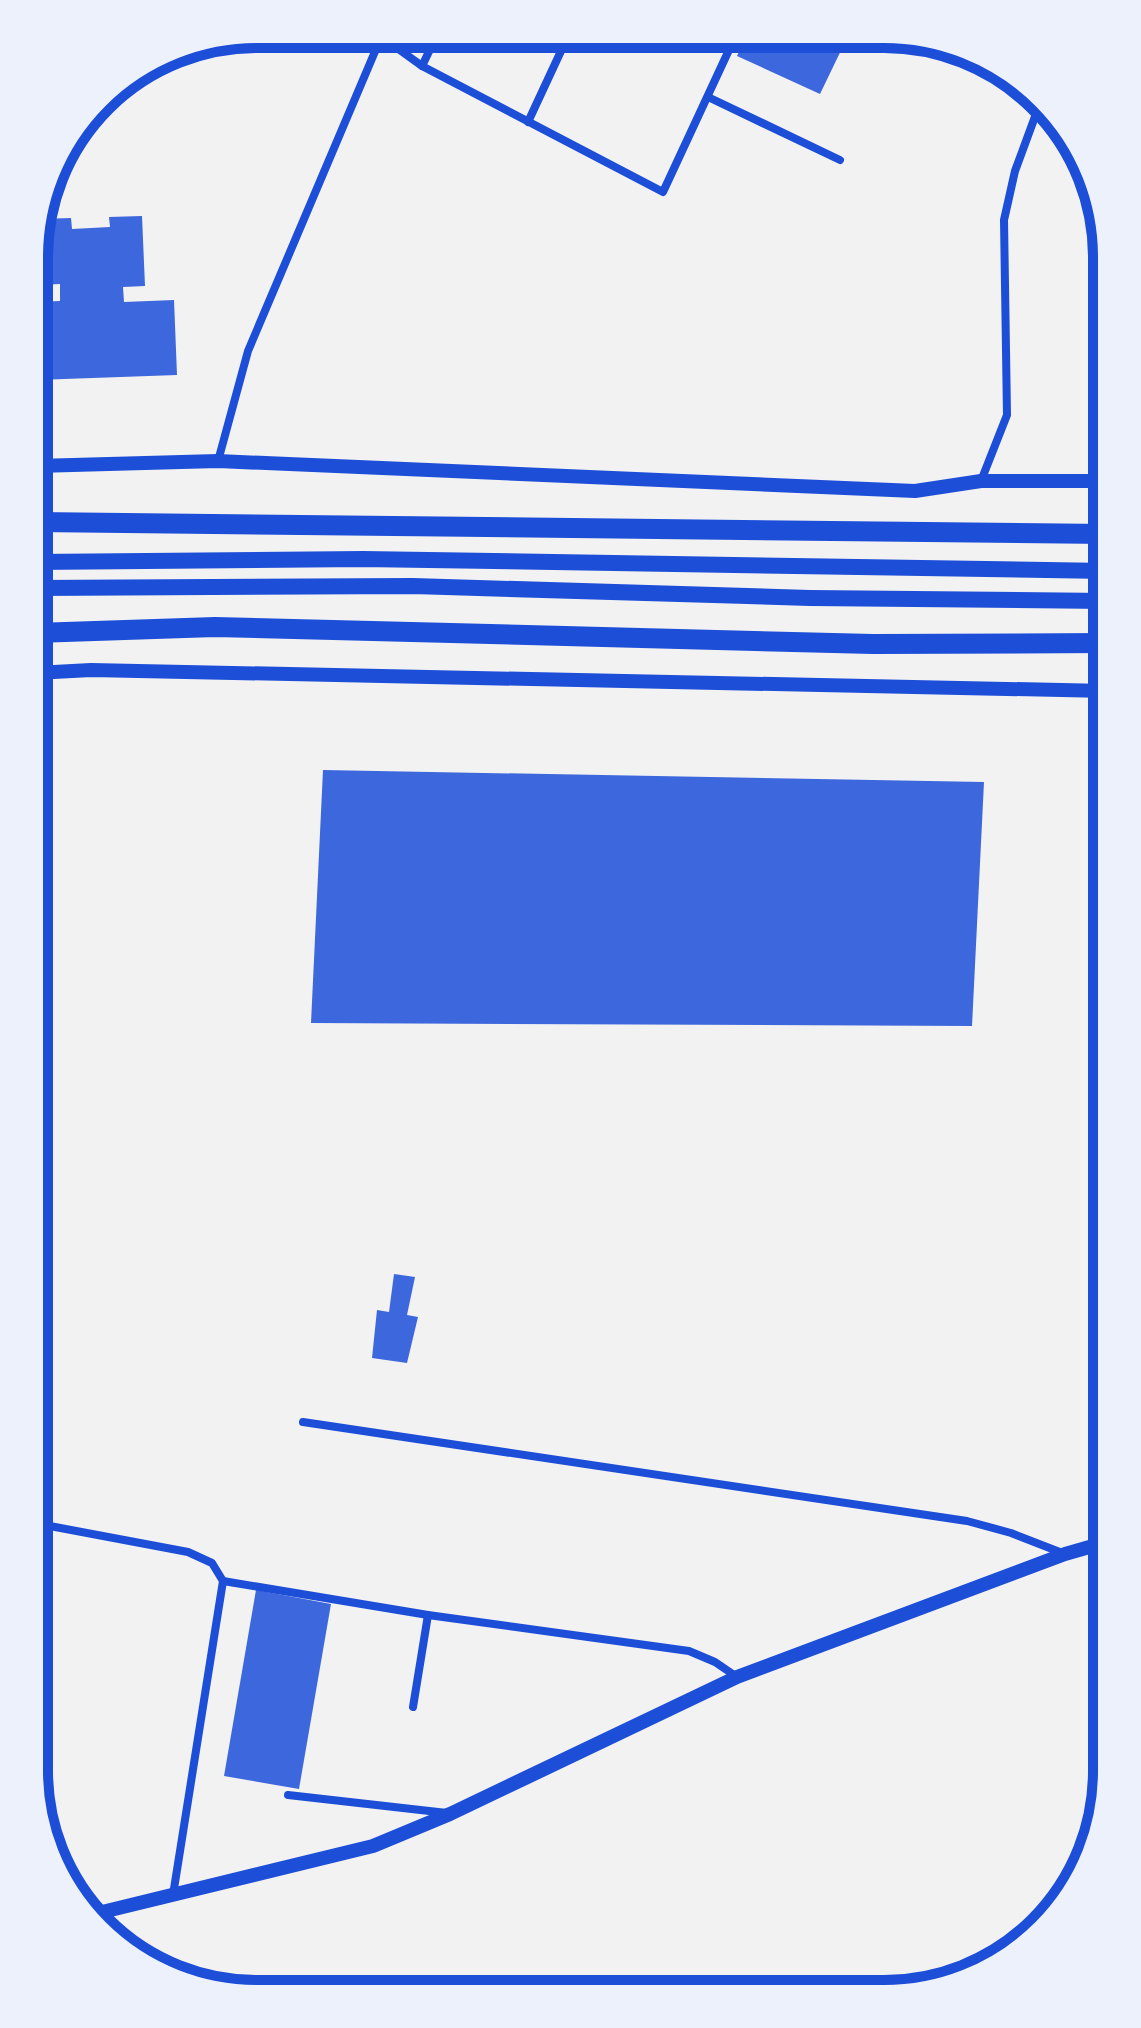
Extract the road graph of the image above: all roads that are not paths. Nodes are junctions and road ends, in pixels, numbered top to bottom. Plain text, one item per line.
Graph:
1 (375, 48) edge
2 (398, 48) edge
3 (431, 48) edge
4 (562, 48) edge
5 (730, 48) edge
6 (422, 66) junction
7 (708, 97) junction
8 (1036, 114) edge
9 (528, 122) junction
10 (840, 160) dead end
11 (218, 461) junction
12 (48, 466) edge
13 (981, 481) junction
14 (1093, 481) edge
15 (48, 522) edge
16 (1093, 534) edge
17 (48, 562) edge
18 (1093, 571) edge
19 (48, 588) edge
20 (1093, 601) edge
21 (48, 633) edge
22 (1093, 643) edge
23 (48, 672) edge
24 (1093, 691) edge
25 (303, 1422) dead end
26 (48, 1526) edge
27 (1093, 1546) edge
28 (1065, 1554) junction
29 (223, 1581) junction
30 (428, 1615) junction
31 (737, 1677) junction
32 (413, 1707) dead end
33 (288, 1795) dead end
34 (450, 1814) junction
35 (173, 1895) junction
36 (110, 1910) junction
37 (103, 1912) edge
38 (111, 1920) edge

1 - 11 street
2 - 6 street
3 - 6 street
4 - 9 street
5 - 7 street
6 - 9 street
7 - 9 street
7 - 10 street
8 - 13 street
11 - 12 street
11 - 13 street
13 - 14 street
15 - 16 main road
17 - 18 main road
19 - 20 main road
21 - 22 main road
23 - 24 street
25 - 28 street
26 - 29 street
27 - 28 street
28 - 31 street
29 - 30 street
29 - 35 street
30 - 31 street
30 - 32 street
31 - 34 street
33 - 34 street
34 - 35 street
35 - 36 street
36 - 37 street
36 - 38 lane

